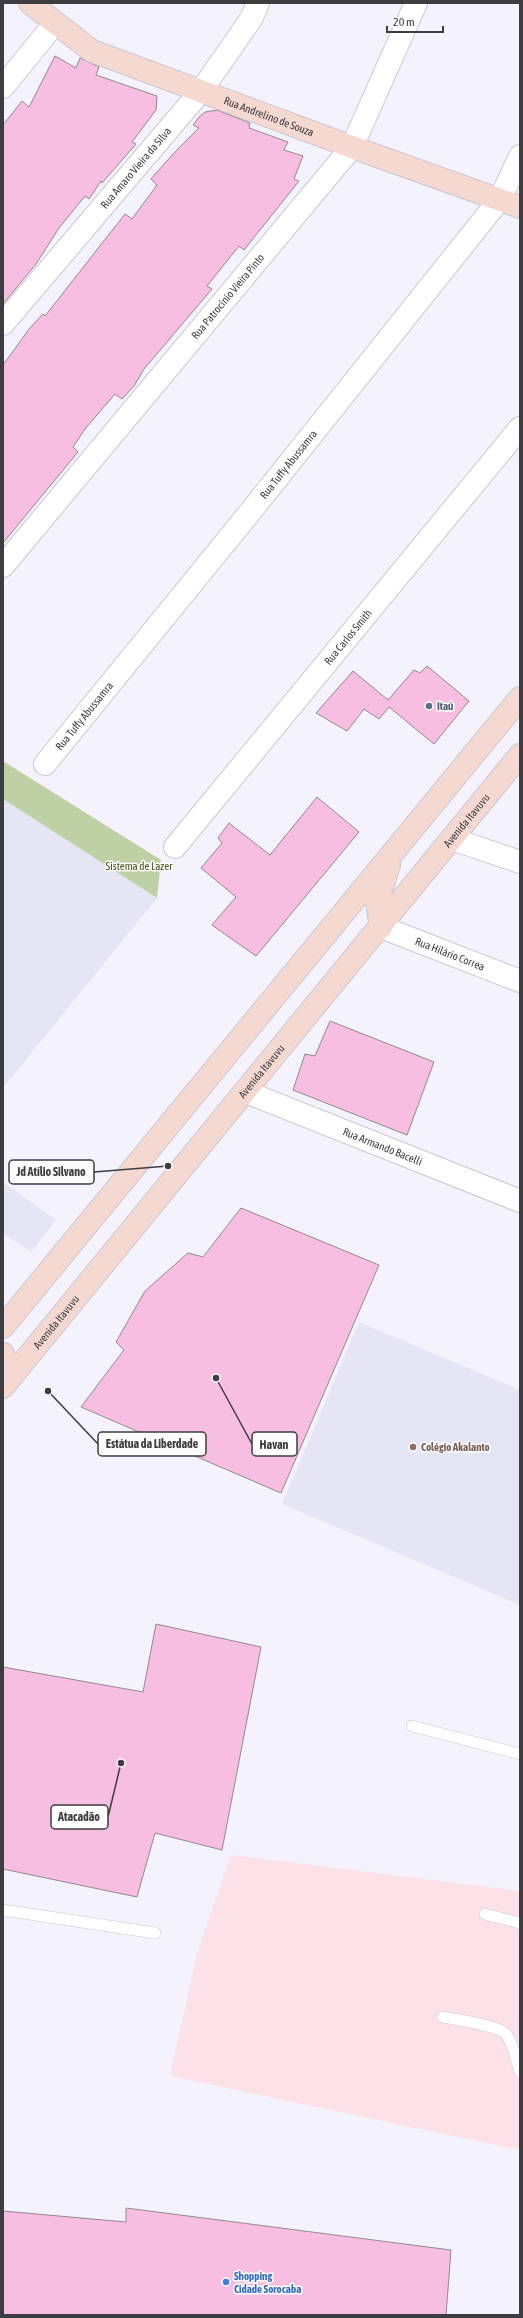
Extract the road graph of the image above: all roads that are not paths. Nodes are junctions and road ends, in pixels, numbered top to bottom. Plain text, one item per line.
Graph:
1 (30, 3) edge
2 (258, 3) edge
3 (416, 3) edge
4 (55, 23) junction
5 (3, 87) edge
6 (201, 91) junction
7 (352, 148) junction
8 (520, 156) edge
9 (500, 199) junction
10 (520, 207) edge
11 (3, 324) edge
12 (520, 428) edge
13 (3, 566) edge
14 (520, 698) edge
15 (520, 755) edge
16 (45, 764) dead end
17 (452, 839) junction
18 (175, 847) dead end
19 (393, 854) junction
20 (520, 862) edge
21 (381, 927) junction
22 (520, 981) edge
23 (246, 1092) junction
24 (520, 1200) edge
25 (3, 1327) edge
26 (3, 1354) edge
27 (3, 1376) edge
28 (3, 1388) edge
29 (412, 1726) dead end
30 (520, 1754) edge
31 (3, 1910) edge
32 (485, 1914) dead end
33 (520, 1923) edge
34 (155, 1933) dead end
35 (443, 2017) dead end
36 (520, 2072) edge

1 - 4 main road, Rua Andrelino de Souza
2 - 6 street, Rua Amaro Vieira da Silva
3 - 7 street, Rua Patrocínio Vieira Pinto
4 - 5 street
4 - 6 main road, Rua Andrelino de Souza
6 - 7 main road, Rua Andrelino de Souza
6 - 11 street, Rua Amaro Vieira da Silva
7 - 9 main road, Rua Andrelino de Souza
7 - 13 street, Rua Patrocínio Vieira Pinto
8 - 9 street, Rua Tuffy Abussamra
9 - 10 main road, Rua Andrelino de Souza
9 - 16 street, Rua Tuffy Abussamra
12 - 18 street, Rua Carlos Smith
14 - 19 main road
15 - 17 main road, Avenida Itavuvu
17 - 20 street
17 - 21 main road, Avenida Itavuvu
19 - 21 main road
19 - 25 main road
21 - 22 street, Rua Hilário Correa
21 - 23 main road, Avenida Itavuvu
23 - 24 street, Rua Armando Bacelli
23 - 28 main road, Avenida Itavuvu
26 - 27 main road
29 - 30 lane
31 - 34 lane
32 - 33 lane
35 - 36 lane

